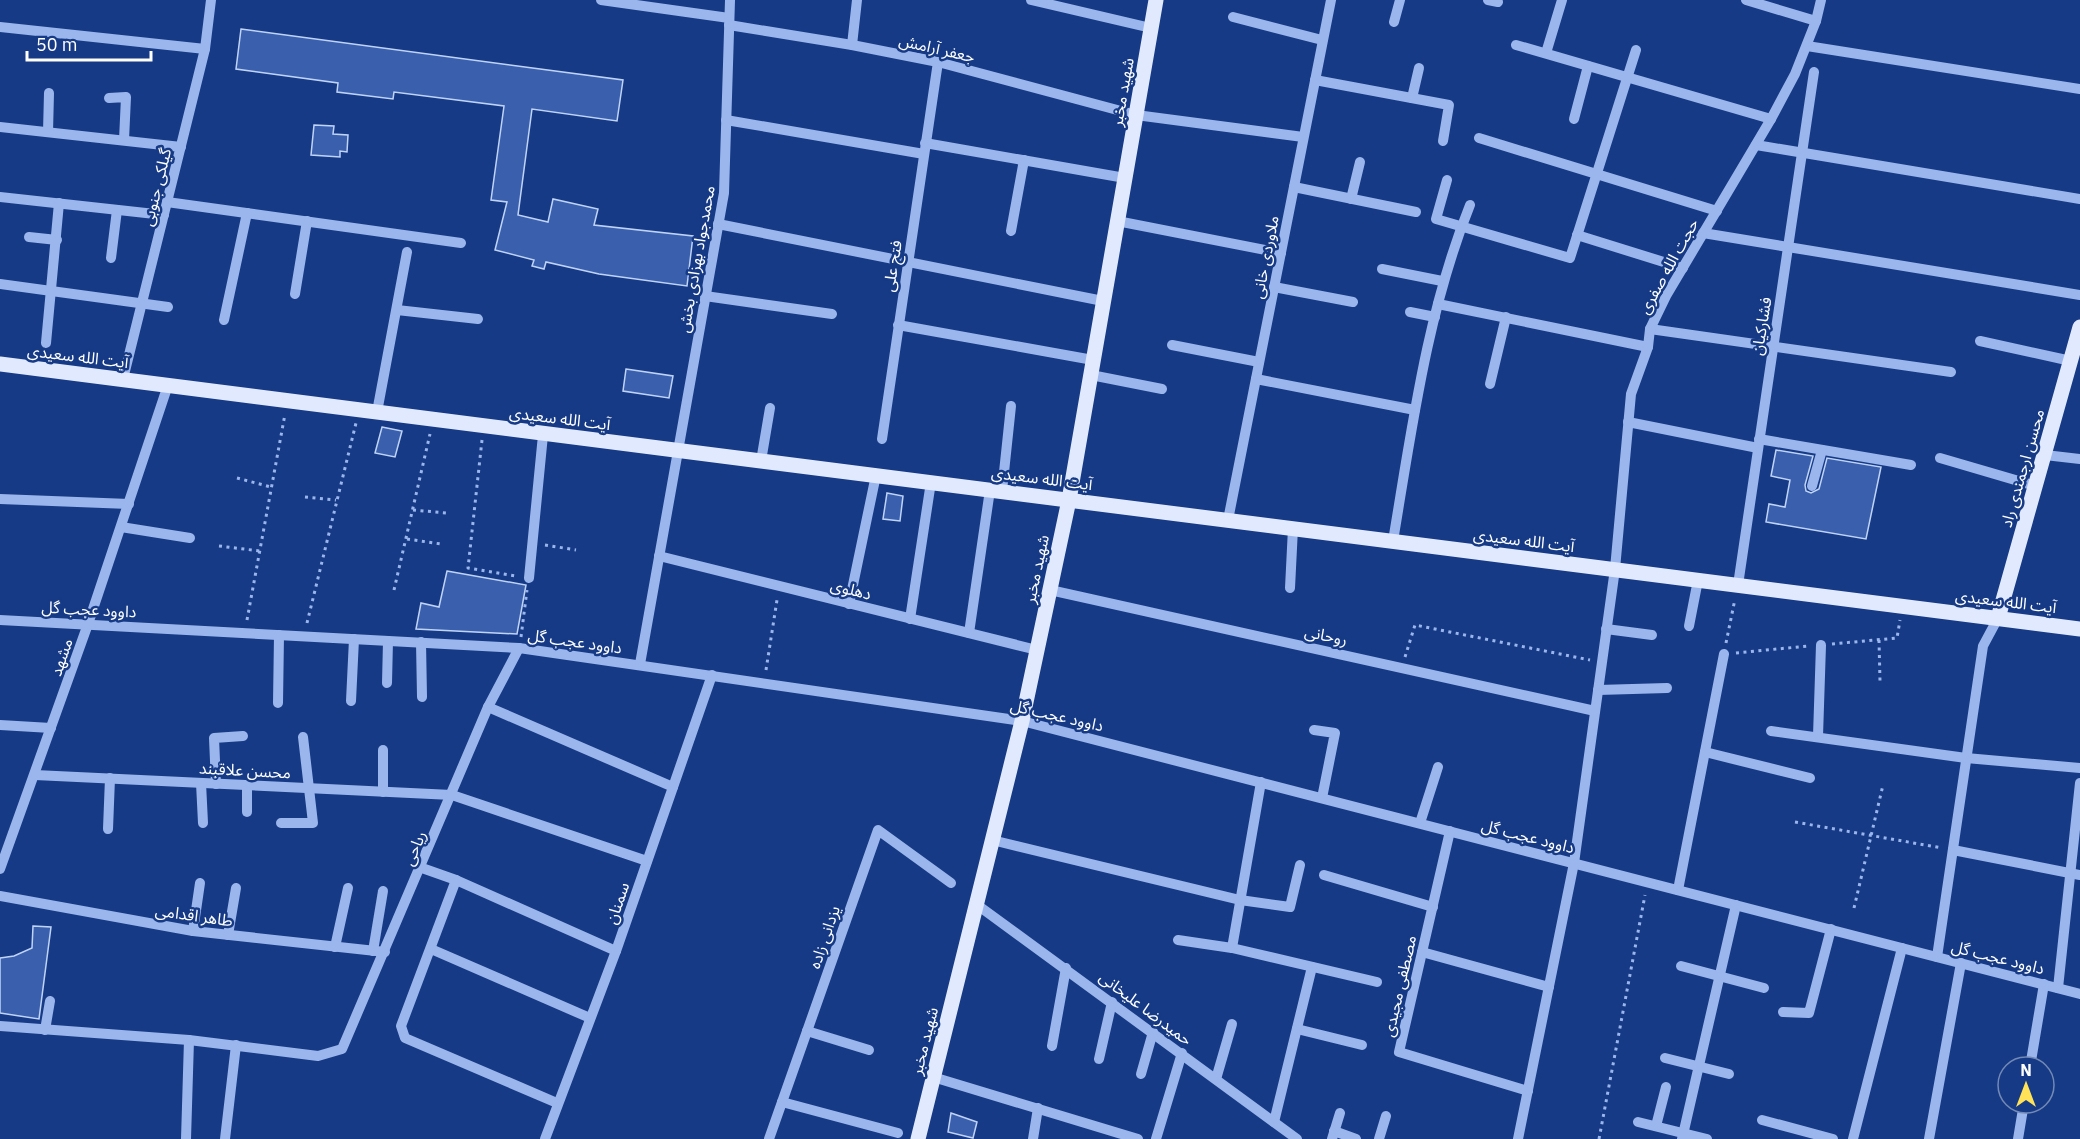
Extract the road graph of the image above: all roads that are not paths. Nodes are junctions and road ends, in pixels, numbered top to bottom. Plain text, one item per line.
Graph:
1 (212, 0) edge
2 (601, 0) edge
3 (730, 0) edge
4 (857, 0) edge
5 (1031, 0) edge
6 (1156, 0) edge
7 (1330, 0) edge
8 (1400, 0) edge
9 (1562, 0) edge
10 (1746, 0) edge
11 (1821, 0) edge
12 (1233, 17) dead end
13 (1816, 21) junction
14 (729, 22) junction
15 (1394, 22) dead end
16 (0, 27) edge
17 (1151, 28) junction
18 (1323, 40) junction
19 (852, 45) junction
20 (1516, 45) dead end
21 (1806, 46) junction
22 (206, 49) junction
23 (1636, 50) dead end
24 (1546, 53) junction
25 (938, 62) junction
26 (1588, 66) junction
27 (1419, 68) dead end
28 (1814, 72) dead end
29 (1628, 78) junction
30 (1315, 80) junction
31 (2080, 89) edge
32 (50, 93) dead end
33 (109, 98) dead end
34 (1412, 98) junction
35 (1136, 116) junction
36 (1574, 119) dead end
37 (1772, 119) junction
38 (726, 120) junction
39 (0, 127) edge
40 (48, 132) junction
41 (1304, 137) junction
42 (1479, 138) dead end
43 (124, 140) junction
44 (1443, 141) dead end
45 (1756, 145) junction
46 (181, 147) junction
47 (925, 149) junction
48 (1802, 154) junction
49 (1024, 160) junction
50 (1360, 162) dead end
51 (1596, 174) junction
52 (1125, 178) junction
53 (1447, 180) dead end
54 (1294, 187) junction
55 (0, 197) edge
56 (1351, 199) junction
57 (2080, 199) edge
58 (167, 202) junction
59 (59, 203) junction
60 (1470, 205) dead end
61 (117, 210) junction
62 (1717, 211) junction
63 (1416, 212) dead end
64 (247, 213) junction
65 (164, 215) junction
66 (307, 221) junction
67 (1118, 221) junction
68 (718, 224) junction
69 (1460, 228) junction
70 (1011, 231) dead end
71 (1703, 233) junction
72 (1577, 235) junction
73 (29, 237) dead end
74 (57, 240) junction
75 (461, 243) dead end
76 (1788, 247) junction
77 (407, 252) dead end
78 (1281, 253) junction
79 (111, 258) dead end
80 (907, 262) junction
81 (1683, 268) junction
82 (1382, 269) dead end
83 (1442, 281) junction
84 (0, 284) edge
85 (1274, 287) junction
86 (53, 291) junction
87 (294, 294) dead end
88 (2080, 295) edge
89 (705, 296) junction
90 (1103, 301) junction
91 (142, 303) junction
92 (1353, 303) dead end
93 (1438, 304) junction
94 (168, 308) dead end
95 (397, 310) junction
96 (1410, 312) dead end
97 (832, 314) dead end
98 (1435, 317) junction
99 (1506, 317) junction
100 (478, 319) dead end
101 (224, 320) dead end
102 (898, 325) junction
103 (1650, 328) junction
104 (2080, 330) edge
105 (1980, 341) dead end
106 (46, 344) dead end
107 (1172, 345) dead end
108 (1648, 346) junction
109 (1773, 346) junction
110 (1094, 360) junction
111 (2071, 361) junction
112 (1259, 362) junction
113 (0, 364) edge
114 (1951, 372) dead end
115 (1090, 375) junction
116 (123, 380) junction
117 (1256, 380) junction
118 (1490, 384) dead end
119 (168, 385) junction
120 (1161, 389) dead end
121 (1011, 406) dead end
122 (770, 408) dead end
123 (1415, 410) junction
124 (377, 412) junction
125 (1628, 422) junction
126 (543, 435) junction
127 (882, 439) dead end
128 (1759, 443) junction
129 (677, 450) junction
130 (1822, 450) junction
131 (2045, 455) junction
132 (1940, 458) dead end
133 (2080, 459) edge
134 (761, 461) junction
135 (1911, 465) dead end
136 (876, 475) junction
137 (931, 482) junction
138 (1812, 486) dead end
139 (2036, 486) junction
140 (996, 491) junction
141 (0, 499) edge
142 (1069, 500) junction
143 (129, 504) junction
144 (1228, 520) junction
145 (121, 527) junction
146 (1293, 528) junction
147 (190, 538) dead end
148 (1393, 541) junction
149 (659, 556) junction
150 (1615, 569) junction
151 (528, 578) road end
152 (1698, 580) junction
153 (1738, 585) junction
154 (1290, 588) dead end
155 (1050, 590) junction
156 (849, 604) junction
157 (1998, 618) junction
158 (910, 619) junction
159 (0, 620) edge
160 (88, 624) junction
161 (1689, 626) dead end
162 (1606, 629) junction
163 (2080, 629) edge
164 (969, 633) junction
165 (279, 635) junction
166 (1652, 636) dead end
167 (354, 639) junction
168 (388, 641) junction
169 (421, 642) junction
170 (1821, 645) dead end
171 (519, 648) junction
172 (1037, 650) junction
173 (1724, 654) road end
174 (640, 664) junction
175 (712, 675) junction
176 (387, 683) dead end
177 (1667, 688) dead end
178 (1598, 690) junction
179 (422, 697) dead end
180 (351, 701) dead end
181 (278, 703) dead end
182 (488, 707) junction
183 (1595, 711) junction
184 (1022, 721) junction
185 (0, 725) edge
186 (51, 728) junction
187 (1314, 730) dead end
188 (1772, 731) dead end
189 (243, 736) dead end
190 (1818, 736) junction
191 (303, 737) dead end
192 (383, 750) dead end
193 (1705, 752) junction
194 (1966, 758) junction
195 (1438, 767) dead end
196 (2080, 768) edge
197 (35, 775) junction
198 (110, 778) junction
199 (1810, 778) dead end
200 (1261, 782) junction
201 (201, 783) junction
202 (2080, 783) edge
203 (216, 784) junction
204 (247, 785) junction
205 (673, 787) junction
206 (307, 788) junction
207 (383, 792) junction
208 (452, 795) junction
209 (1322, 798) junction
210 (247, 812) dead end
211 (203, 823) dead end
212 (281, 823) dead end
213 (1420, 823) junction
214 (108, 829) dead end
215 (1450, 831) junction
216 (992, 840) junction
217 (1953, 850) junction
218 (647, 861) junction
219 (1574, 863) junction
220 (1300, 865) dead end
221 (422, 868) junction
222 (0, 869) edge
223 (2075, 874) edge
224 (1324, 875) dead end
225 (456, 880) junction
226 (200, 883) dead end
227 (951, 883) dead end
228 (236, 888) dead end
229 (348, 888) dead end
230 (1678, 890) junction
231 (383, 891) dead end
232 (0, 896) edge
233 (1240, 900) junction
234 (976, 904) junction
235 (1736, 905) junction
236 (1433, 907) junction
237 (1831, 929) junction
238 (193, 931) junction
239 (228, 935) junction
240 (1179, 940) dead end
241 (334, 947) junction
242 (1232, 948) junction
243 (1902, 948) junction
244 (431, 949) junction
245 (373, 951) junction
246 (616, 951) junction
247 (385, 952) junction
248 (1422, 952) junction
249 (1937, 957) junction
250 (1961, 963) junction
251 (1681, 966) dead end
252 (1312, 967) junction
253 (1066, 968) junction
254 (1719, 977) junction
255 (1377, 982) dead end
256 (2044, 984) junction
257 (1549, 987) junction
258 (1764, 988) dead end
259 (2058, 988) junction
260 (2080, 994) edge
261 (50, 1001) dead end
262 (1112, 1002) junction
263 (1783, 1012) dead end
264 (590, 1018) junction
265 (1232, 1024) dead end
266 (0, 1026) edge
267 (1297, 1029) junction
268 (45, 1030) junction
269 (807, 1030) junction
270 (1153, 1032) junction
271 (189, 1040) junction
272 (236, 1045) junction
273 (1362, 1045) dead end
274 (1052, 1046) dead end
275 (869, 1050) dead end
276 (1182, 1053) junction
277 (2032, 1055) edge
278 (1665, 1058) dead end
279 (1099, 1059) dead end
280 (1699, 1065) junction
281 (1141, 1074) dead end
282 (1729, 1074) dead end
283 (933, 1077) junction
284 (1216, 1079) junction
285 (1666, 1087) dead end
286 (1528, 1091) junction
287 (782, 1102) junction
288 (557, 1103) junction
289 (1038, 1108) junction
290 (1340, 1113) dead end
291 (2022, 1115) edge
292 (1386, 1116) dead end
293 (1762, 1120) dead end
294 (1274, 1122) junction
295 (1638, 1122) dead end
296 (1656, 1126) junction
297 (898, 1133) dead end
298 (1333, 1135) edge
299 (1683, 1136) edge
300 (186, 1139) edge
301 (225, 1139) edge
302 (544, 1139) edge
303 (769, 1139) edge
304 (918, 1139) edge
305 (1033, 1139) edge
306 (1138, 1139) edge
307 (1156, 1139) edge
308 (1297, 1139) edge
309 (1356, 1139) edge
310 (1379, 1139) edge
311 (1518, 1139) edge
312 (1707, 1139) edge
313 (1833, 1139) edge
314 (1853, 1139) edge
315 (1929, 1139) edge
316 (2018, 1139) edge

1 - 22 street, گیلکی جنوبی
2 - 14 street, جعفر آرامش
3 - 14 street, محمدجواد بهزادی بخش
4 - 19 street
5 - 17 street
6 - 17 main road, شهید مخبر
7 - 18 street, ملاوردی خانی
8 - 15 street
9 - 24 street
10 - 13 street
11 - 13 street, حجت الله صفری
12 - 18 street
13 - 21 street, حجت الله صفری
14 - 19 street, جعفر آرامش
14 - 38 street, محمدجواد بهزادی بخش
16 - 22 street
17 - 35 main road, شهید مخبر
18 - 30 street, ملاوردی خانی
19 - 25 street, جعفر آرامش
20 - 24 street
21 - 31 street
21 - 37 street, حجت الله صفری
22 - 46 street, گیلکی جنوبی
23 - 29 street
24 - 26 street
25 - 35 street, جعفر آرامش
25 - 47 street, فتح علی
26 - 29 street
26 - 36 street
27 - 34 street
28 - 48 street, فشارکیان
29 - 37 street
29 - 51 street
30 - 34 street
30 - 41 street, ملاوردی خانی
32 - 40 street
33 - 43 street
34 - 44 street
35 - 41 street, جعفر آرامش
35 - 52 main road, شهید مخبر
37 - 45 street, حجت الله صفری
38 - 47 street
38 - 68 street, محمدجواد بهزادی بخش
39 - 40 street
40 - 43 street
41 - 54 street, ملاوردی خانی
42 - 51 street
43 - 46 street
45 - 48 street
45 - 62 street, حجت الله صفری
46 - 58 street, گیلکی جنوبی
47 - 49 street
47 - 80 street, فتح علی
48 - 57 street
48 - 76 street, فشارکیان
49 - 52 street
49 - 70 street
50 - 56 street
51 - 62 street
51 - 72 street
52 - 67 main road, شهید مخبر
53 - 69 street
54 - 56 street
54 - 78 street, ملاوردی خانی
55 - 59 street
56 - 63 street
58 - 64 street
58 - 65 street, گیلکی جنوبی
59 - 61 street
59 - 74 street
60 - 69 street
61 - 65 street
61 - 79 street
62 - 71 street, حجت الله صفری
64 - 66 street
64 - 101 street
65 - 91 street, گیلکی جنوبی
66 - 75 street
66 - 87 street
67 - 78 street
67 - 90 main road, شهید مخبر
68 - 80 street
68 - 89 street, محمدجواد بهزادی بخش
69 - 72 street
69 - 83 street
71 - 76 street
71 - 81 street, حجت الله صفری
72 - 81 street
73 - 74 street
74 - 86 street
76 - 88 street
76 - 109 street, فشارکیان
77 - 95 street
78 - 85 street, ملاوردی خانی
80 - 90 street
80 - 102 street, فتح علی
81 - 103 street, حجت الله صفری
82 - 83 street
83 - 93 street
84 - 86 street
85 - 92 street
85 - 112 street, ملاوردی خانی
86 - 91 street
86 - 106 street
89 - 97 street
89 - 129 street, محمدجواد بهزادی بخش
90 - 110 main road, شهید مخبر
91 - 94 street
91 - 116 street, گیلکی جنوبی
93 - 98 street
93 - 99 street
95 - 100 street
95 - 124 street
96 - 98 street
98 - 123 street
99 - 108 street
99 - 118 street
102 - 110 street
102 - 127 street, فتح علی
103 - 108 street, حجت الله صفری
103 - 109 street
104 - 111 main road, محسن ارجمندی راد
105 - 111 street
107 - 112 street
108 - 125 street, حجت الله صفری
109 - 114 street
109 - 128 street, فشارکیان
110 - 115 main road, شهید مخبر
111 - 131 main road, محسن ارجمندی راد
112 - 117 street, ملاوردی خانی
113 - 116 main road, آیت الله سعیدی
115 - 120 street
115 - 142 main road, شهید مخبر
116 - 119 main road, آیت الله سعیدی
117 - 123 street
117 - 144 street, ملاوردی خانی
119 - 124 main road, آیت الله سعیدی
119 - 143 street, مشهد
121 - 140 street
122 - 134 street
123 - 148 street
124 - 126 main road, آیت الله سعیدی
125 - 128 street
125 - 150 street, حجت الله صفری
126 - 129 main road, آیت الله سعیدی
126 - 151 street
128 - 130 street
128 - 153 street, فشارکیان
129 - 134 main road, آیت الله سعیدی
129 - 149 street, محمدجواد بهزادی بخش
130 - 135 street
130 - 138 street
131 - 133 street
131 - 139 main road, محسن ارجمندی راد
132 - 139 street
134 - 136 main road, آیت الله سعیدی
136 - 137 main road, آیت الله سعیدی
136 - 156 street
137 - 140 main road, آیت الله سعیدی
137 - 158 street
139 - 157 main road, محسن ارجمندی راد
140 - 142 main road, آیت الله سعیدی
140 - 164 street
141 - 143 street
142 - 144 main road, آیت الله سعیدی
142 - 155 main road, شهید مخبر
143 - 145 street, مشهد
144 - 146 main road, آیت الله سعیدی
145 - 147 street
145 - 160 street, مشهد
146 - 148 main road, آیت الله سعیدی
146 - 154 street
148 - 150 main road, آیت الله سعیدی
149 - 156 street, دهلوی
149 - 174 street, محمدجواد بهزادی بخش
150 - 152 main road, آیت الله سعیدی
150 - 162 street, حجت الله صفری
152 - 153 main road, آیت الله سعیدی
152 - 161 street
153 - 157 main road, آیت الله سعیدی
155 - 172 main road, شهید مخبر
155 - 183 street, روحانی
156 - 158 street, دهلوی
157 - 163 main road, آیت الله سعیدی
157 - 194 street
158 - 164 street, دهلوی
159 - 160 street, داوود عجب گل
160 - 165 street, داوود عجب گل
160 - 186 street, مشهد
162 - 166 street
162 - 178 street, حجت الله صفری
164 - 172 street, دهلوی
165 - 167 street, داوود عجب گل
165 - 181 street
167 - 168 street, داوود عجب گل
167 - 180 street
168 - 169 street, داوود عجب گل
168 - 176 street
169 - 171 street, داوود عجب گل
169 - 179 street
170 - 190 street
171 - 174 street, داوود عجب گل
171 - 182 street, ریاحی
172 - 184 main road, شهید مخبر
173 - 193 street
174 - 175 street, داوود عجب گل
175 - 184 street, داوود عجب گل
175 - 205 street, سمنان
177 - 178 street
178 - 183 street, حجت الله صفری
182 - 205 street
182 - 208 street, ریاحی
183 - 219 street, حجت الله صفری
184 - 200 street, داوود عجب گل
184 - 216 main road, شهید مخبر
185 - 186 street
186 - 197 street, مشهد
187 - 209 street
188 - 190 street
189 - 203 street
190 - 194 street
191 - 206 street
192 - 207 street
193 - 199 street
193 - 230 street
194 - 196 street
194 - 217 street
195 - 213 street
197 - 198 street, محسن علاقبند
197 - 222 street, مشهد
198 - 201 street, محسن علاقبند
198 - 214 street
200 - 209 street, داوود عجب گل
200 - 233 street
201 - 203 street, محسن علاقبند
201 - 211 street
202 - 223 street
203 - 204 street, محسن علاقبند
204 - 206 street, محسن علاقبند
204 - 210 street
205 - 218 street, سمنان
206 - 207 street, محسن علاقبند
206 - 212 street
207 - 208 street, محسن علاقبند
208 - 218 street, محسن علاقبند
208 - 221 street, ریاحی
209 - 213 street, داوود عجب گل
213 - 215 street, داوود عجب گل
215 - 219 street, داوود عجب گل
215 - 236 street, مصطفی مجیدی
216 - 233 street
216 - 234 main road, شهید مخبر
217 - 223 street
217 - 249 street
218 - 246 street, سمنان
219 - 230 street, داوود عجب گل
219 - 257 street, حجت الله صفری
220 - 233 street
221 - 225 street
221 - 247 street, ریاحی
223 - 259 street
224 - 236 street
225 - 244 street
225 - 246 street
226 - 238 street
227 - 269 street, یزدانی زاده
228 - 239 street
229 - 241 street
230 - 235 street, داوود عجب گل
231 - 245 street
232 - 238 street, طاهر اقدامی
233 - 242 street
234 - 253 street, حمیدرضا علیخانی
234 - 283 main road, شهید مخبر
235 - 237 street, داوود عجب گل
235 - 254 street
236 - 248 street, مصطفی مجیدی
237 - 243 street, داوود عجب گل
237 - 263 street
238 - 239 street, طاهر اقدامی
239 - 241 street, طاهر اقدامی
240 - 242 street
241 - 245 street, طاهر اقدامی
242 - 252 street
243 - 249 street, داوود عجب گل
243 - 314 street
244 - 264 street
244 - 288 street
245 - 247 street, طاهر اقدامی
246 - 264 street, سمنان
247 - 272 street, ریاحی
248 - 257 street
248 - 286 street, مصطفی مجیدی
249 - 250 street, داوود عجب گل
250 - 256 street, داوود عجب گل
250 - 315 street
251 - 254 street
252 - 255 street
252 - 267 street
253 - 262 street, حمیدرضا علیخانی
253 - 274 street
254 - 258 street
254 - 280 street
256 - 259 street, داوود عجب گل
256 - 277 street
257 - 286 street, حجت الله صفری
259 - 260 street, داوود عجب گل
261 - 268 street
262 - 270 street, حمیدرضا علیخانی
262 - 279 street
264 - 288 street, سمنان
265 - 284 street
266 - 268 street
267 - 273 street
267 - 294 street
268 - 271 street
269 - 275 street
269 - 287 street, یزدانی زاده
270 - 276 street, حمیدرضا علیخانی
270 - 281 street
271 - 272 street
271 - 300 street
272 - 301 street
276 - 284 street, حمیدرضا علیخانی
276 - 307 street
278 - 280 street
280 - 282 street
280 - 299 street
283 - 289 street
283 - 304 main road, شهید مخبر
284 - 294 street, حمیدرضا علیخانی
285 - 296 street
286 - 311 street, حجت الله صفری
287 - 297 street
287 - 303 street, یزدانی زاده
288 - 302 street, سمنان
289 - 305 street
289 - 306 street
290 - 298 street
291 - 316 street
292 - 310 street
293 - 313 street
294 - 308 street, حمیدرضا علیخانی
295 - 296 street
296 - 299 street
298 - 309 street
299 - 312 street

